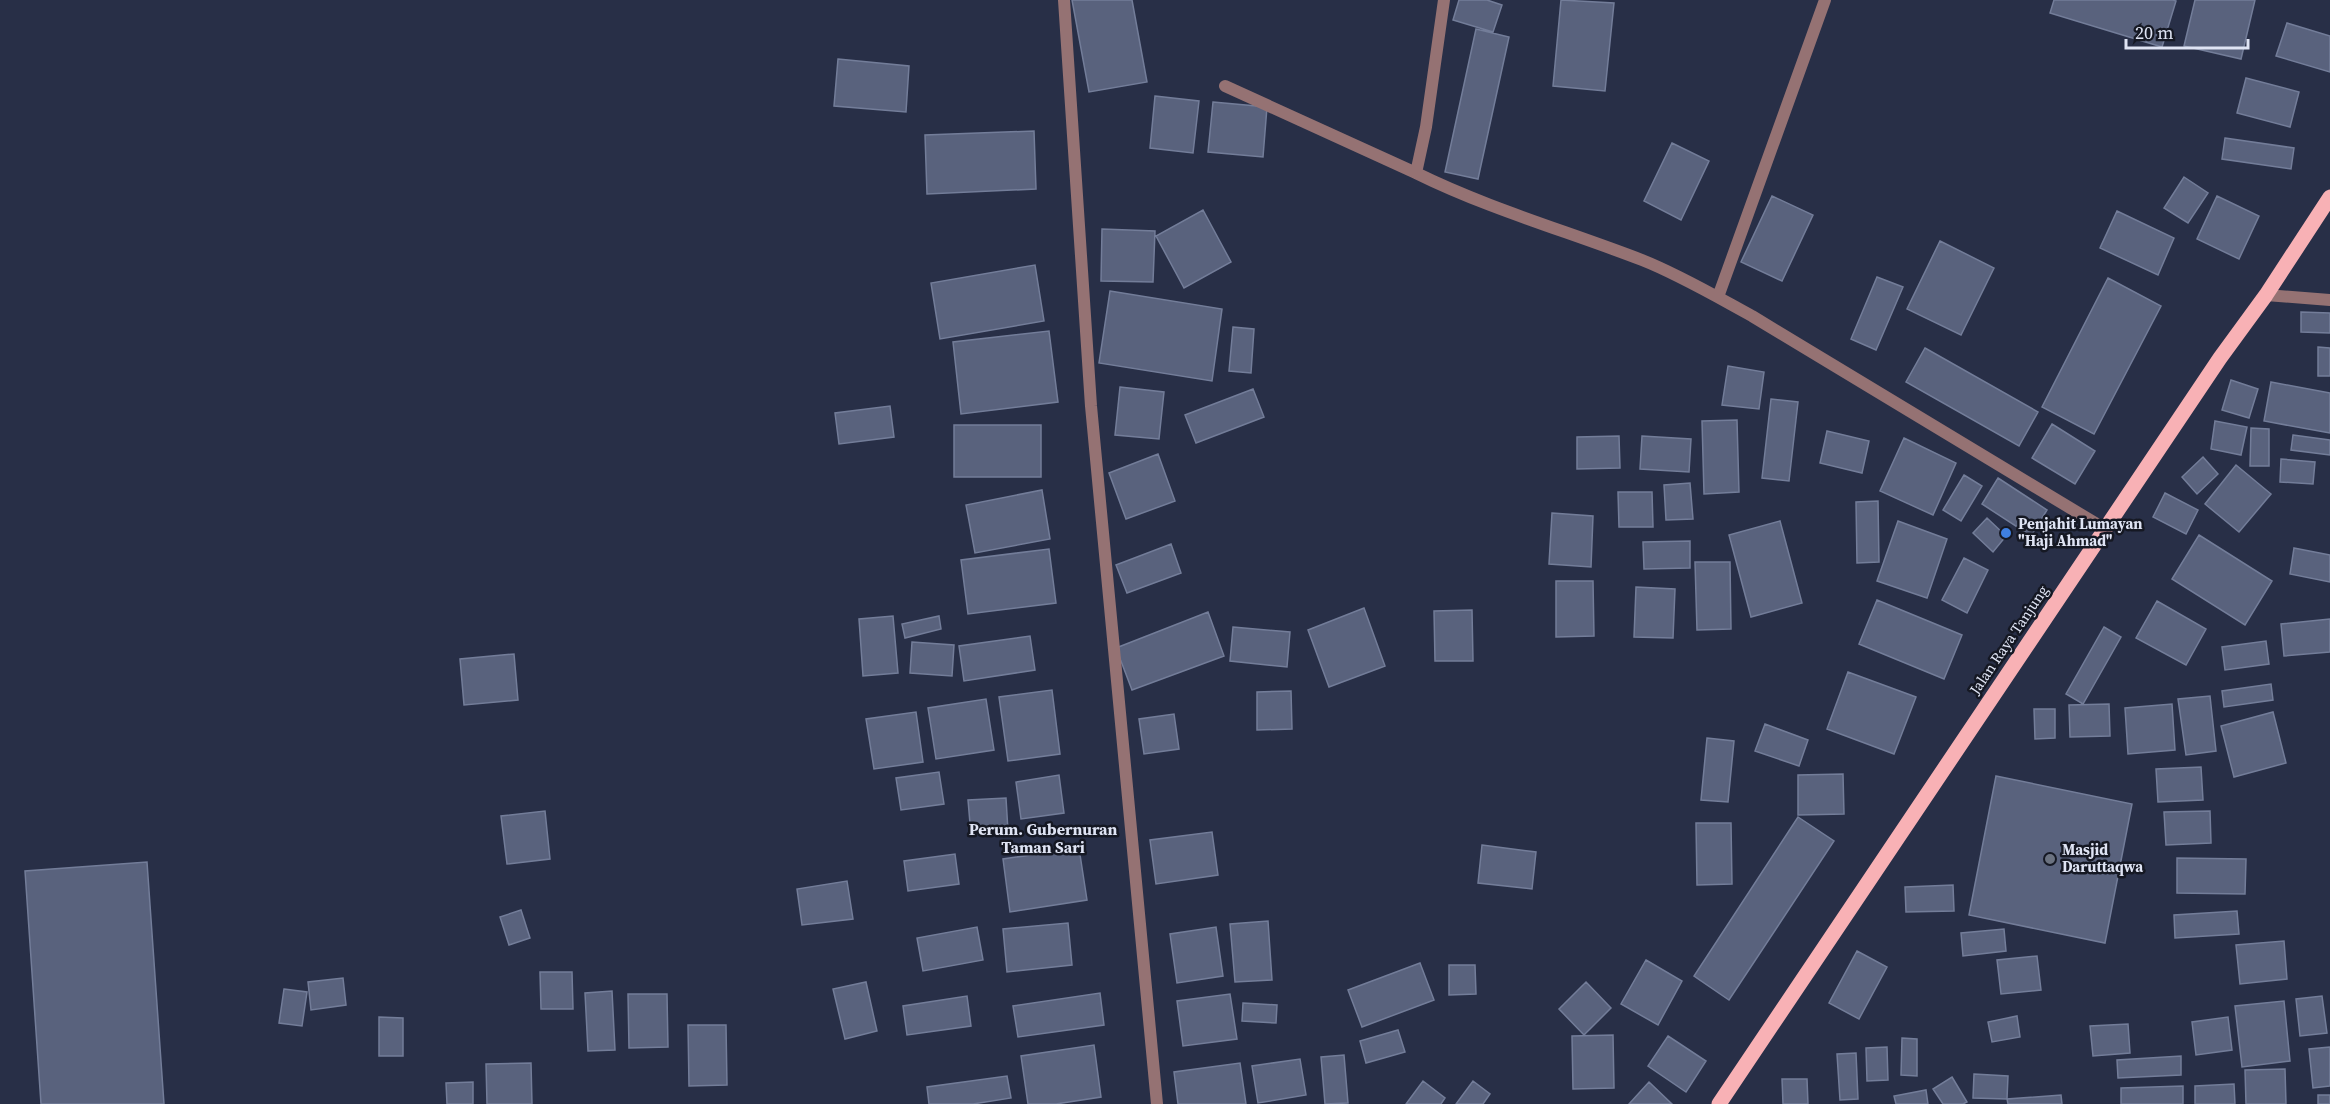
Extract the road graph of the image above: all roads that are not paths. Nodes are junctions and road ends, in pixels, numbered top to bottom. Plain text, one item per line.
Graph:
1 (1064, 0) edge
2 (1444, 0) edge
3 (1825, 0) edge
4 (1225, 86) dead end
5 (1416, 173) junction
6 (2330, 196) edge
7 (2266, 295) junction
8 (1718, 297) junction
9 (2330, 300) edge
10 (2105, 529) junction
11 (1157, 1104) edge
12 (1719, 1104) edge

1 - 11 street
2 - 5 street
3 - 8 street
4 - 5 street
5 - 8 street
6 - 7 main road, Jalan Raya Tanjung
7 - 9 street
7 - 10 main road, Jalan Raya Tanjung
8 - 10 street
10 - 12 main road, Jalan Raya Tanjung

